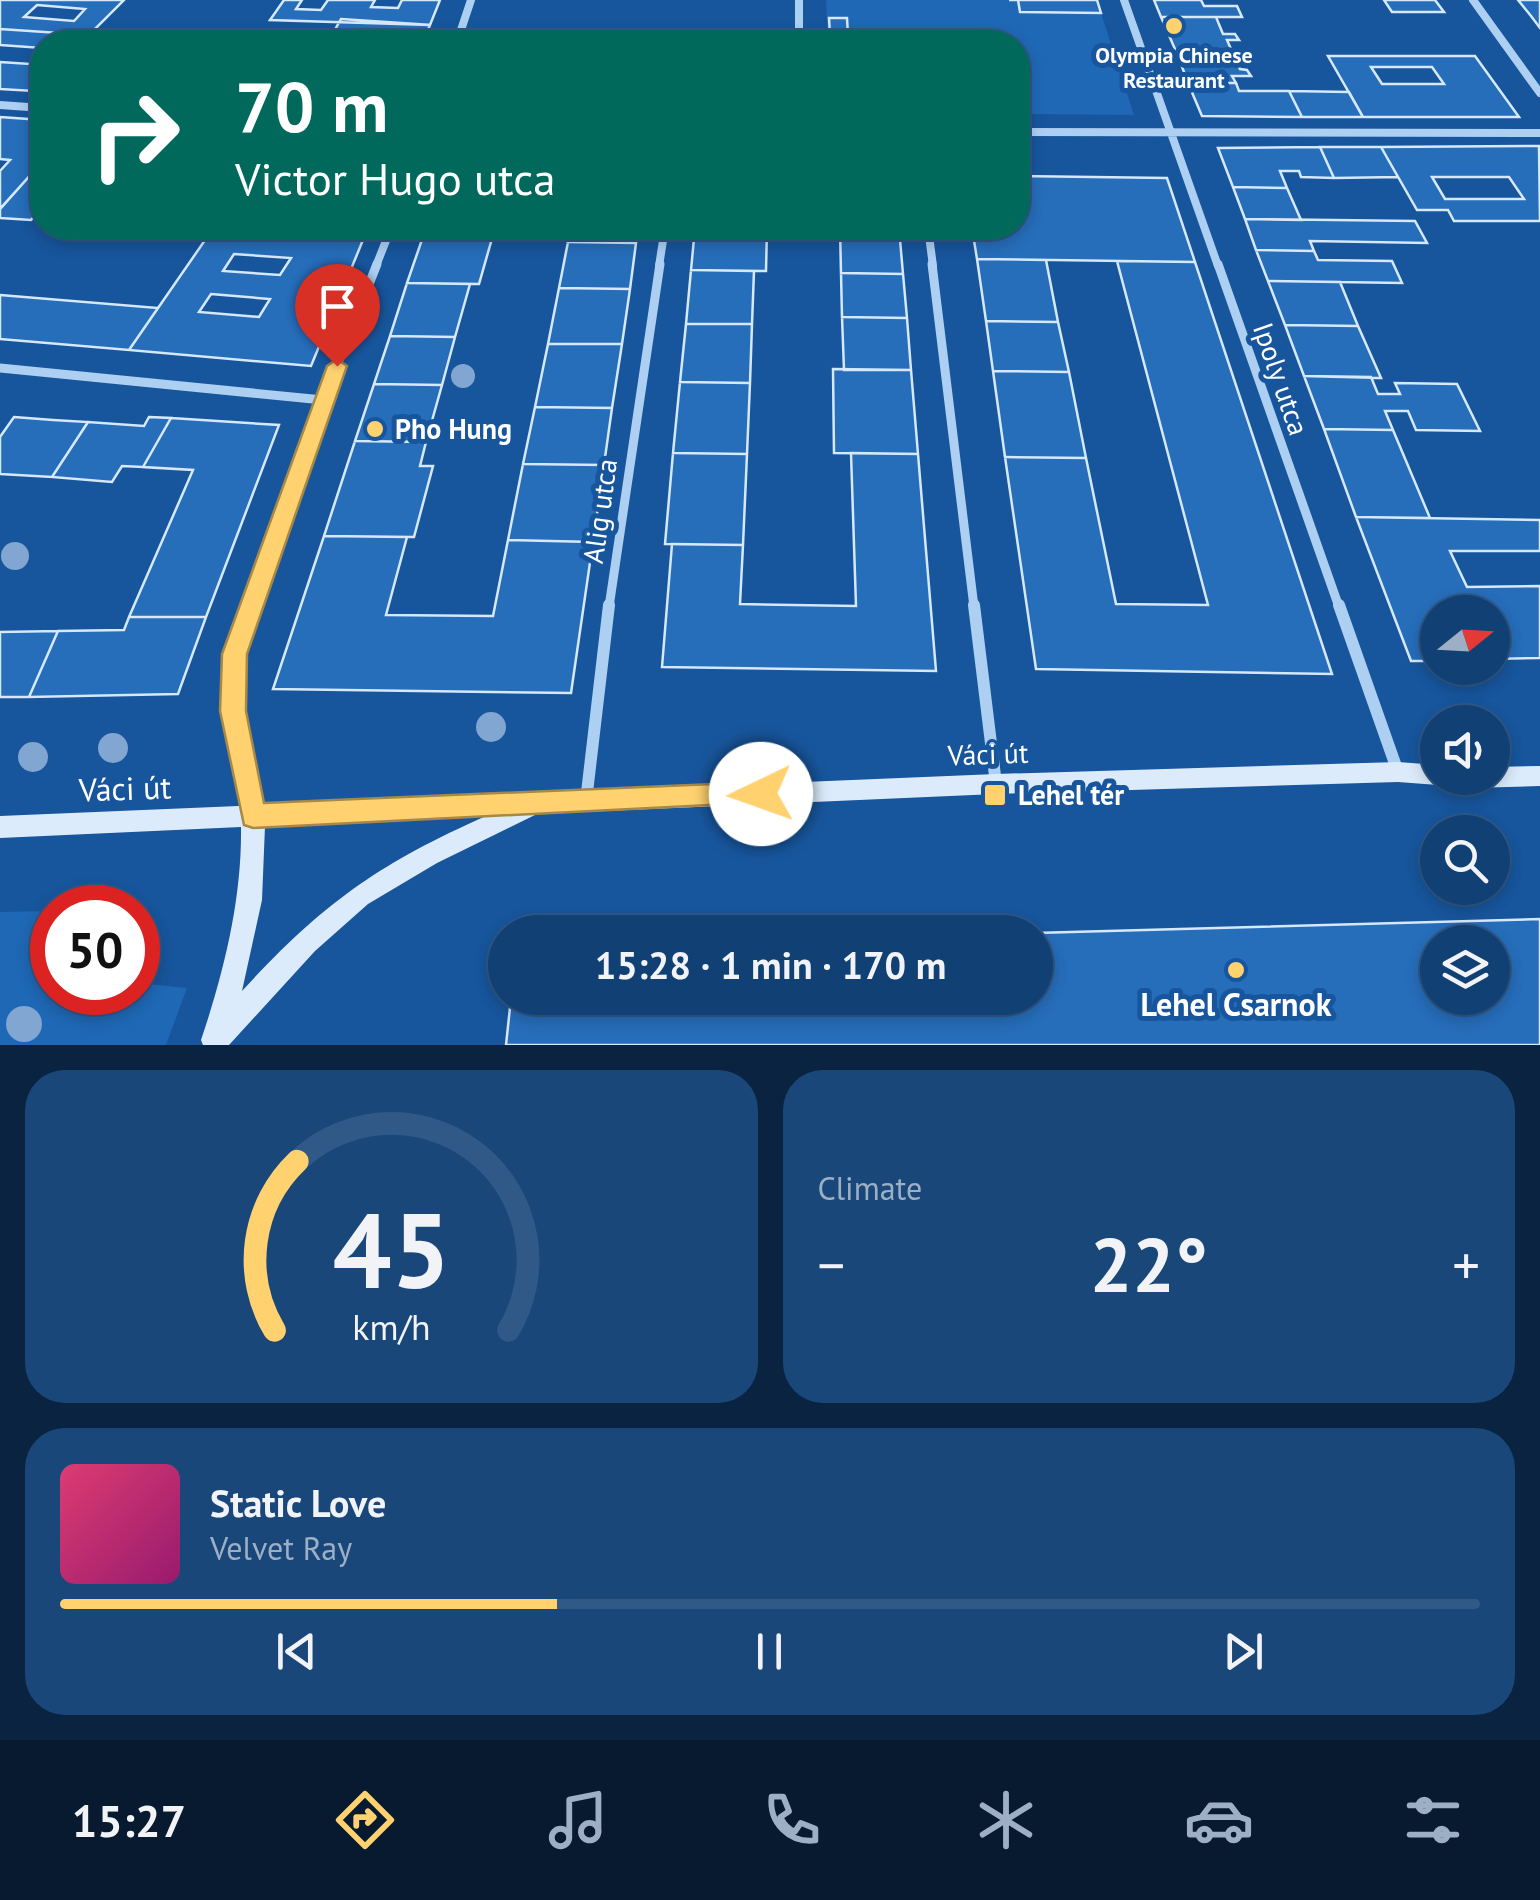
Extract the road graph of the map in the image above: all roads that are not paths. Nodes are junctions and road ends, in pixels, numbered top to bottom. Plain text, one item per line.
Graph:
1 (470, 0) edge
2 (799, 0) edge
3 (1124, 0) edge
4 (1473, 0) edge
5 (461, 30) edge
6 (799, 30) edge
7 (1540, 93) edge
8 (0, 105) edge
9 (30, 107) edge
10 (1030, 132) edge
11 (1169, 132) junction
12 (1540, 133) edge
13 (387, 240) edge
14 (663, 240) edge
15 (929, 240) edge
16 (0, 368) edge
17 (323, 400) junction
18 (1398, 772) junction
19 (1420, 774) edge
20 (1540, 776) edge
21 (1510, 777) edge
22 (996, 784) junction
23 (586, 802) junction
24 (541, 804) junction
25 (253, 816) junction
26 (0, 826) edge
27 (214, 1042) edge

1 - 5 street
2 - 6 street
3 - 11 street, Ipoly utca
4 - 7 street
8 - 9 street
10 - 11 street
11 - 12 street
11 - 18 street, Ipoly utca
13 - 17 street
14 - 23 street, Alig utca
15 - 22 street
16 - 17 street
17 - 25 street
18 - 19 main road, Váci út
18 - 22 main road, Váci út
20 - 21 main road
22 - 23 main road, Váci út
23 - 24 main road, Váci út
24 - 25 main road, Váci út
24 - 27 main road, Váci út
25 - 26 main road, Váci út
25 - 27 main road, Váci út

